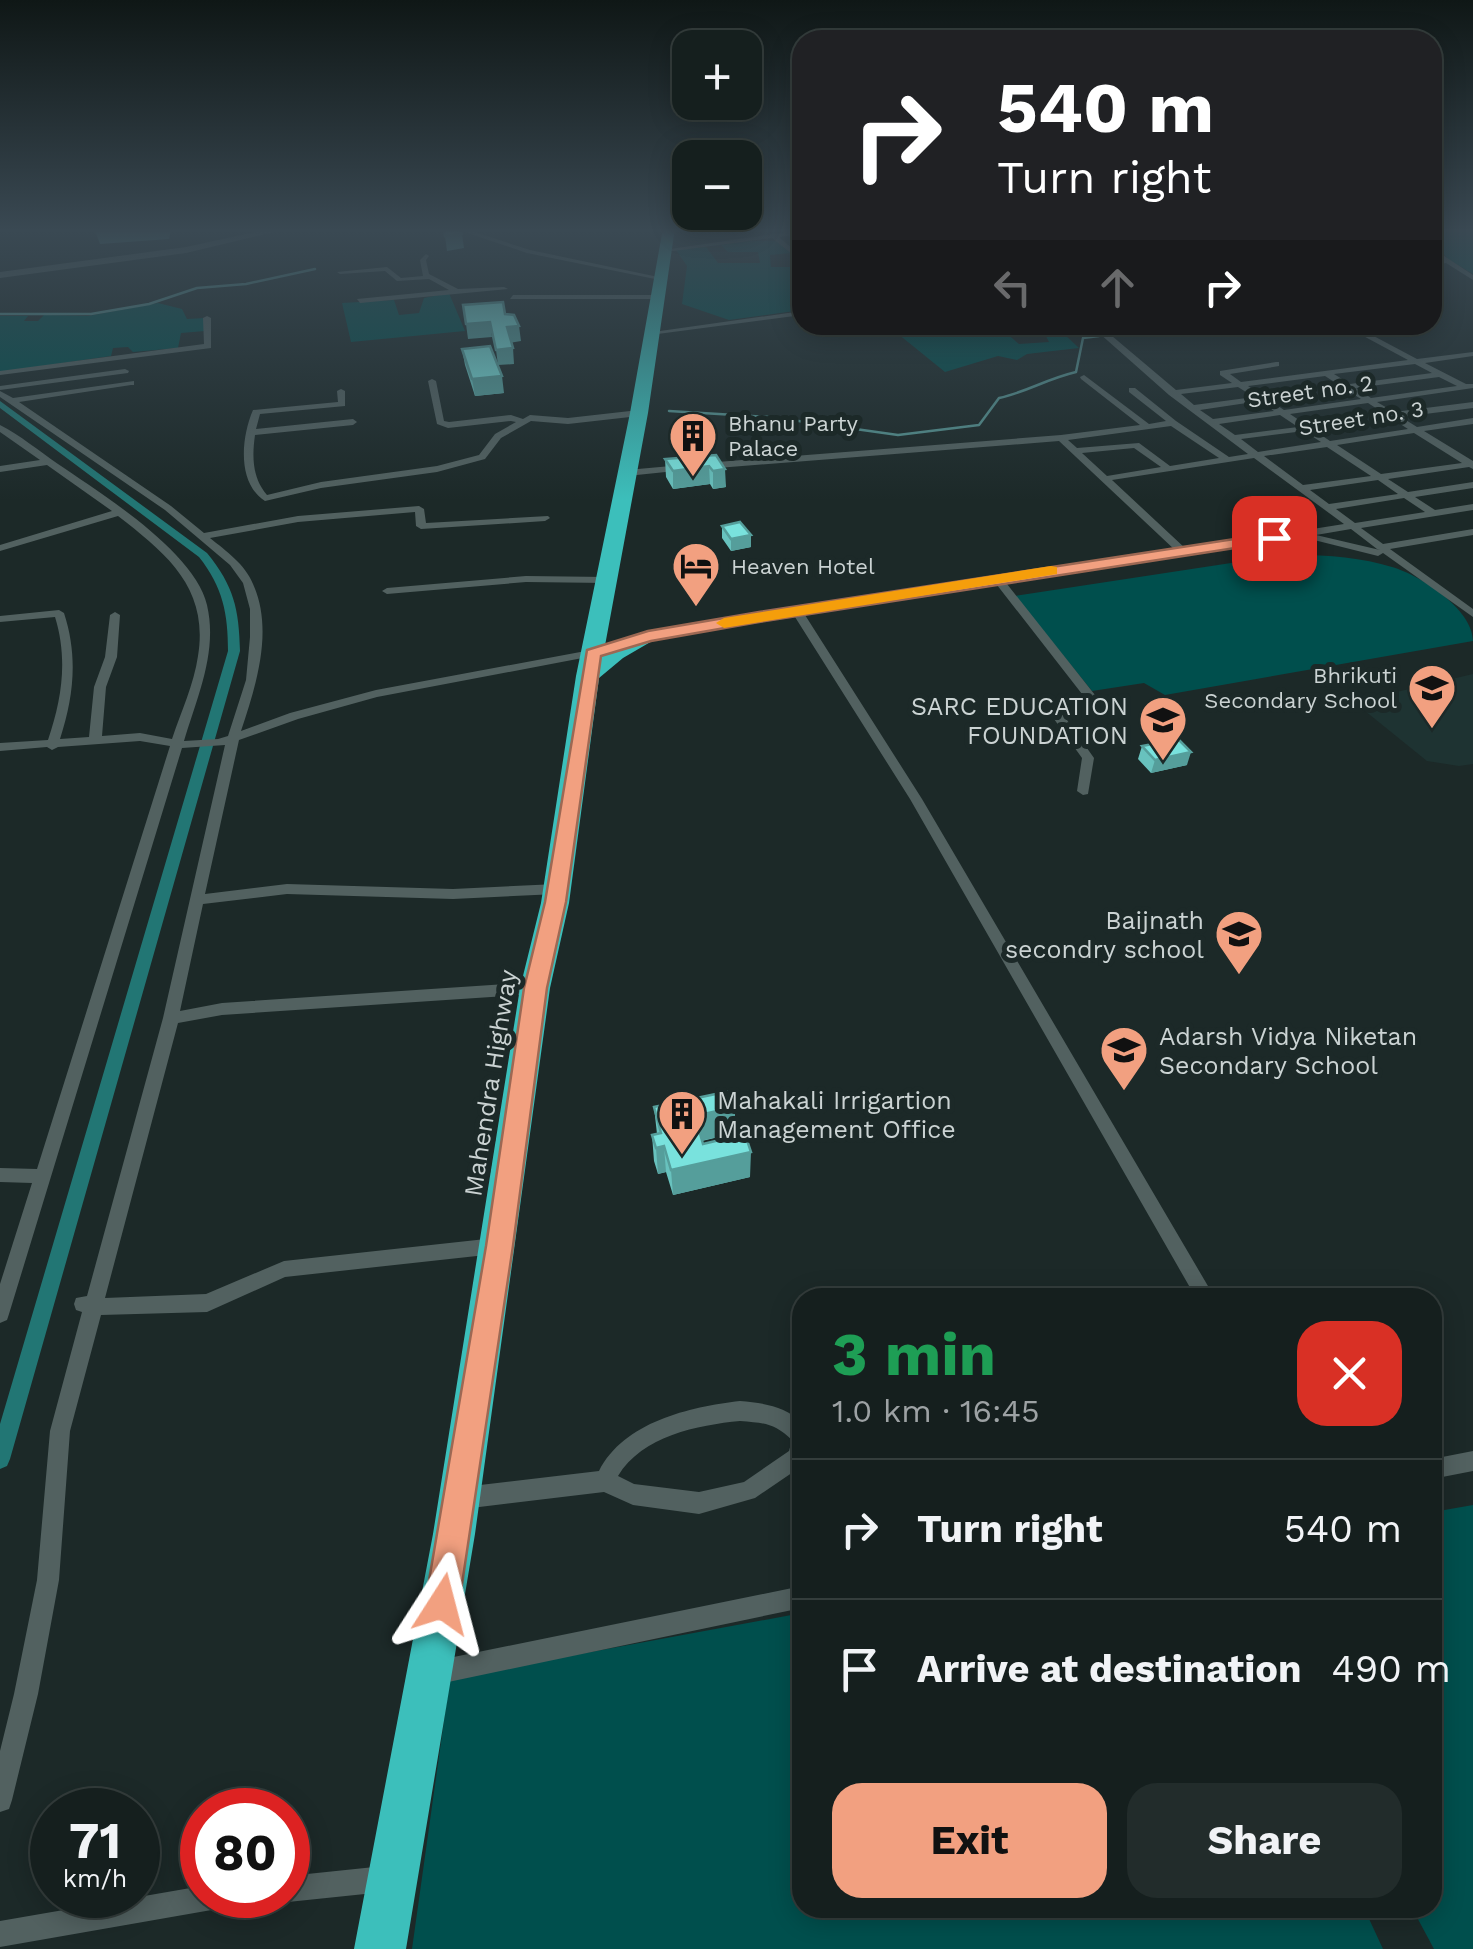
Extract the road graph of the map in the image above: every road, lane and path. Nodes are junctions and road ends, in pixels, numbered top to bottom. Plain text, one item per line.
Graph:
1 (207, 318) dead end
2 (653, 319) edge
3 (762, 319) edge
4 (650, 333) junction
5 (1105, 335) edge
6 (1367, 335) edge
7 (1473, 354) edge
8 (1419, 361) junction
9 (1276, 364) dead end
10 (125, 370) dead end
11 (0, 372) edge
12 (1326, 373) junction
13 (1442, 374) junction
14 (1084, 377) dead end
15 (432, 381) dead end
16 (131, 383) dead end
17 (1244, 384) junction
18 (1349, 387) junction
19 (1470, 388) edge
20 (0, 390) edge
21 (1132, 390) dead end
22 (341, 391) dead end
23 (1172, 393) junction
24 (1265, 398) junction
25 (12, 400) junction
26 (1371, 400) junction
27 (1473, 405) edge
28 (1192, 408) junction
29 (1286, 412) junction
30 (639, 413) junction
31 (1394, 415) junction
32 (522, 421) junction
33 (353, 422) dead end
34 (1212, 422) junction
35 (1473, 422) edge
36 (1173, 423) junction
37 (1147, 426) junction
38 (0, 428) edge
39 (1308, 428) junction
40 (1416, 429) junction
41 (254, 432) junction
42 (1062, 438) junction
43 (1232, 438) junction
44 (1329, 442) junction
45 (1075, 451) junction
46 (1254, 454) junction
47 (1229, 461) junction
48 (46, 462) junction
49 (1472, 465) edge
50 (0, 469) edge
51 (1168, 470) junction
52 (627, 473) junction
53 (1383, 477) junction
54 (1103, 478) junction
55 (1473, 485) edge
56 (1303, 488) junction
57 (1408, 495) junction
58 (1473, 506) edge
59 (1328, 507) junction
60 (117, 513) junction
61 (1433, 513) junction
62 (545, 518) dead end
63 (1352, 526) junction
64 (1473, 532) edge
65 (201, 536) junction
66 (1274, 538) junction
67 (1381, 547) junction
68 (0, 548) edge
69 (1182, 551) junction
70 (1405, 564) junction
71 (998, 578) junction
72 (607, 580) junction
73 (387, 591) dead end
74 (798, 611) junction
75 (599, 614) junction
76 (1473, 614) edge
77 (115, 615) dead end
78 (0, 620) edge
79 (648, 636) junction
80 (591, 665) junction
81 (227, 741) junction
82 (95, 742) junction
83 (177, 742) junction
84 (52, 746) junction
85 (0, 747) edge
86 (1084, 792) dead end
87 (557, 889) junction
88 (198, 900) junction
89 (535, 988) junction
90 (171, 1018) junction
91 (0, 1175) edge
92 (40, 1176) junction
93 (500, 1246) junction
94 (1200, 1288) edge
95 (89, 1305) junction
96 (0, 1314) edge
97 (792, 1428) edge
98 (1473, 1461) edge
99 (792, 1462) edge
100 (1442, 1467) edge
101 (605, 1481) junction
102 (459, 1499) junction
103 (792, 1600) edge
104 (430, 1674) junction
105 (0, 1800) edge
106 (393, 1878) junction
107 (310, 1887) edge
108 (180, 1903) edge
109 (0, 1934) edge
110 (380, 1949) edge

1 - 11 street
2 - 4 highway, Mahendra Highway
3 - 4 street
4 - 30 highway, Mahendra Highway
5 - 23 street
6 - 8 street
7 - 8 street
8 - 12 street
8 - 13 street
9 - 17 street
10 - 20 street
12 - 17 street
12 - 18 street
13 - 18 street
13 - 19 street
14 - 37 street
15 - 32 street
16 - 25 street
17 - 23 street
17 - 24 street
18 - 26 street
19 - 26 street, Street no. 2
20 - 25 street
21 - 36 street
22 - 41 street
23 - 28 street
24 - 28 street
24 - 29 street
25 - 65 street
26 - 29 street, Street no. 2
26 - 31 street
27 - 31 street
28 - 34 street
29 - 34 street, Street no. 2
29 - 39 street
30 - 32 street
30 - 52 highway, Mahendra Highway
31 - 40 street
32 - 41 street
33 - 41 street
34 - 43 street
35 - 40 street, Street no. 3
36 - 37 street
36 - 47 street
37 - 42 street
38 - 48 street
39 - 43 street
39 - 44 street
40 - 44 street, Street no. 3
40 - 49 street
42 - 45 street
42 - 52 street
43 - 46 street
44 - 46 street, Street no. 3
44 - 53 street
45 - 51 street
45 - 54 street
46 - 47 street, Street no. 3
46 - 56 street
47 - 51 street, Street no. 3
48 - 50 street
48 - 60 street
49 - 53 street
51 - 54 street, Street no. 3
52 - 72 highway, Mahendra Highway
53 - 56 street
53 - 57 street
54 - 69 street
55 - 57 street
56 - 59 street
57 - 59 street
57 - 61 street
58 - 61 street
59 - 63 street
60 - 68 street
60 - 83 street
61 - 63 street
62 - 65 street
63 - 66 street
63 - 67 street
64 - 67 street
65 - 81 street
66 - 69 street
66 - 70 street
67 - 70 street
69 - 71 street
70 - 76 street
71 - 74 street
71 - 86 street
72 - 73 street
72 - 75 highway, Mahendra Highway
74 - 79 street
74 - 94 street
75 - 79 highway
75 - 80 highway, Mahendra Highway
77 - 82 street
78 - 84 street
79 - 80 highway
80 - 81 street
80 - 87 highway, Mahendra Highway
81 - 83 street
81 - 88 street
82 - 83 street
82 - 84 street
83 - 92 street
84 - 85 street
87 - 88 street
87 - 89 highway, Mahendra Highway
88 - 90 street
89 - 90 street
89 - 93 highway, Mahendra Highway
90 - 95 street
91 - 92 street
92 - 96 street
93 - 95 street
93 - 102 highway, Mahendra Highway
95 - 105 street
97 - 101 street
98 - 100 street
99 - 101 street
101 - 102 street
102 - 104 highway, Mahendra Highway
103 - 104 street
104 - 106 highway, Mahendra Highway
106 - 107 street
106 - 110 highway, Mahendra Highway
108 - 109 street

